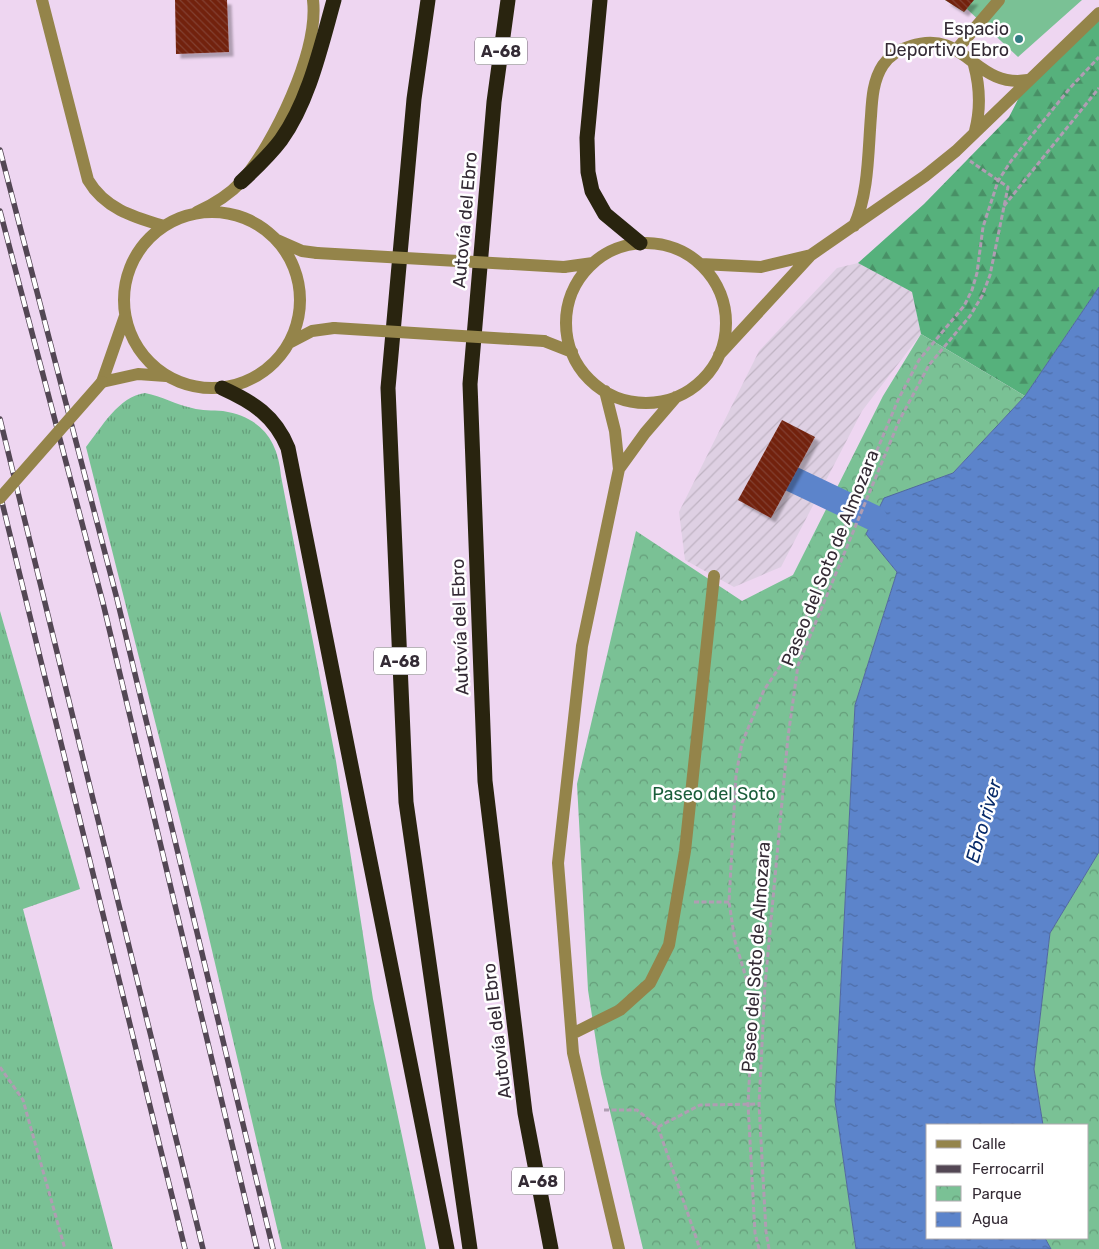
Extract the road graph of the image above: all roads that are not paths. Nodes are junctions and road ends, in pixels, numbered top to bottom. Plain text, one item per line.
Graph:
1 (42, 0) edge
2 (313, 0) edge
3 (334, 0) edge
4 (428, 0) edge
5 (508, 0) edge
6 (600, 0) edge
7 (999, 0) edge
8 (1099, 13) edge
9 (956, 49) junction
10 (974, 65) junction
11 (1028, 80) junction
12 (974, 131) junction
13 (241, 182) junction
14 (194, 214) junction
15 (164, 226) junction
16 (854, 226) junction
17 (274, 239) junction
18 (640, 243) junction
19 (811, 255) junction
20 (593, 263) junction
21 (701, 264) junction
22 (125, 316) junction
23 (289, 343) junction
24 (572, 352) junction
25 (719, 356) junction
26 (166, 376) junction
27 (102, 382) junction
28 (222, 388) junction
29 (605, 391) junction
30 (676, 397) junction
31 (618, 469) junction
32 (0, 498) edge
33 (714, 576) dead end
34 (572, 1034) junction
35 (447, 1249) edge
36 (470, 1249) edge
37 (551, 1249) edge
38 (619, 1249) edge

1 - 15 street
2 - 13 street
3 - 13 highway
4 - 36 highway, A-68
5 - 37 highway, Autovía del Ebro / A-68
6 - 18 highway
7 - 9 street
8 - 11 street
9 - 10 street
9 - 16 street
10 - 11 street
10 - 12 street
11 - 12 street
12 - 16 street
13 - 14 street
14 - 15 street
14 - 17 street
15 - 22 street
16 - 19 street
17 - 20 street, bridge
17 - 23 street
18 - 20 street
18 - 21 street
19 - 21 street
19 - 25 street
20 - 24 street
21 - 25 street
22 - 26 street
22 - 27 street
23 - 24 street, bridge
23 - 28 street
24 - 29 street
25 - 30 street
26 - 27 street
26 - 28 street
27 - 32 street, bridge
28 - 35 highway
29 - 30 street
29 - 31 street
30 - 31 street
31 - 34 street
33 - 34 street
34 - 38 street

